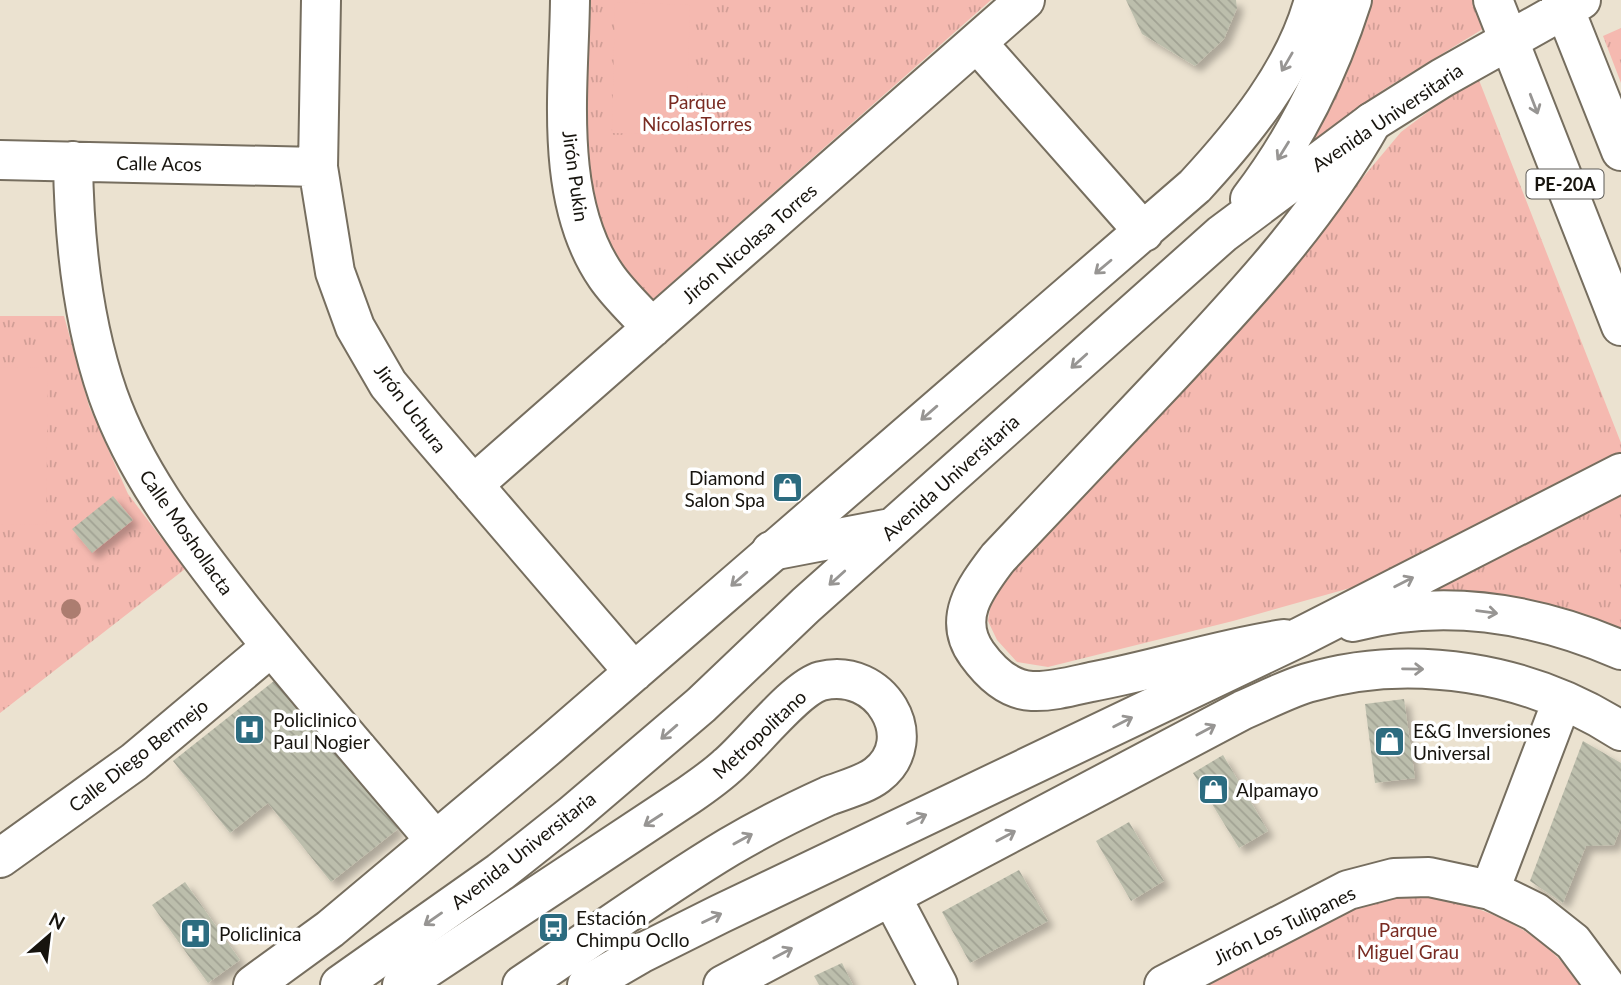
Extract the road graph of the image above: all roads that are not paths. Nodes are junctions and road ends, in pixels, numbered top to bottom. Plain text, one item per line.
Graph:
1 (321, 0) edge
2 (570, 0) edge
3 (1025, 0) edge
4 (1314, 0) edge
5 (1352, 0) edge
6 (1493, 0) edge
7 (1569, 3) edge
8 (1509, 41) junction
9 (978, 44) junction
10 (1372, 122) junction
11 (1621, 151) edge
12 (0, 160) edge
13 (74, 161) junction
14 (318, 167) junction
15 (1144, 232) junction
16 (1222, 234) junction
17 (1621, 327) edge
18 (653, 328) junction
19 (1621, 473) edge
20 (472, 485) junction
21 (893, 527) junction
22 (771, 551) junction
23 (1300, 637) junction
24 (271, 647) junction
25 (1621, 650) edge
26 (634, 672) junction
27 (1562, 701) junction
28 (1621, 731) edge
29 (435, 840) junction
30 (0, 858) edge
31 (1490, 890) junction
32 (891, 896) junction
33 (253, 985) edge
34 (340, 985) edge
35 (402, 985) edge
36 (523, 985) edge
37 (587, 985) edge
38 (723, 985) edge
39 (938, 985) edge
40 (1164, 985) edge
41 (1605, 985) edge

1 - 14 street, Jirón Uchura
2 - 18 street, Jirón Pukin
3 - 9 street, Jirón Nicolasa Torres
4 -> 15 street
5 -> 16 street
6 - 8 street, PE-20A
7 - 8 street, Avenida Universitaria
7 - 11 street, PE-20A
8 - 10 street, Avenida Universitaria
8 -> 17 street, PE-20A
9 - 15 street
9 - 18 street, Jirón Nicolasa Torres
10 - 16 street, Avenida Universitaria
10 - 23 street
12 - 13 street, Calle Acos
13 - 14 street, Calle Acos
13 - 24 street, Calle Moshollacta
14 - 20 street, Jirón Uchura
15 -> 22 street
16 -> 21 street, Avenida Universitaria
18 - 20 street, Jirón Nicolasa Torres
23 -> 19 street
20 - 26 street, Jirón Uchura
21 - 22 street
21 -> 34 street, Avenida Universitaria
22 -> 26 street
23 -> 25 street
37 -> 23 street
24 - 29 street, Calle Moshollacta
24 - 30 street, Calle Diego Bermejo
26 - 29 street
27 - 28 street
27 - 31 street
32 -> 27 street
29 - 33 street
31 - 40 street, Jirón Los Tulipanes
31 - 41 street, Jirón Los Tulipanes
38 -> 32 street
32 - 39 street
36 -> 35 street, Metropolitano

